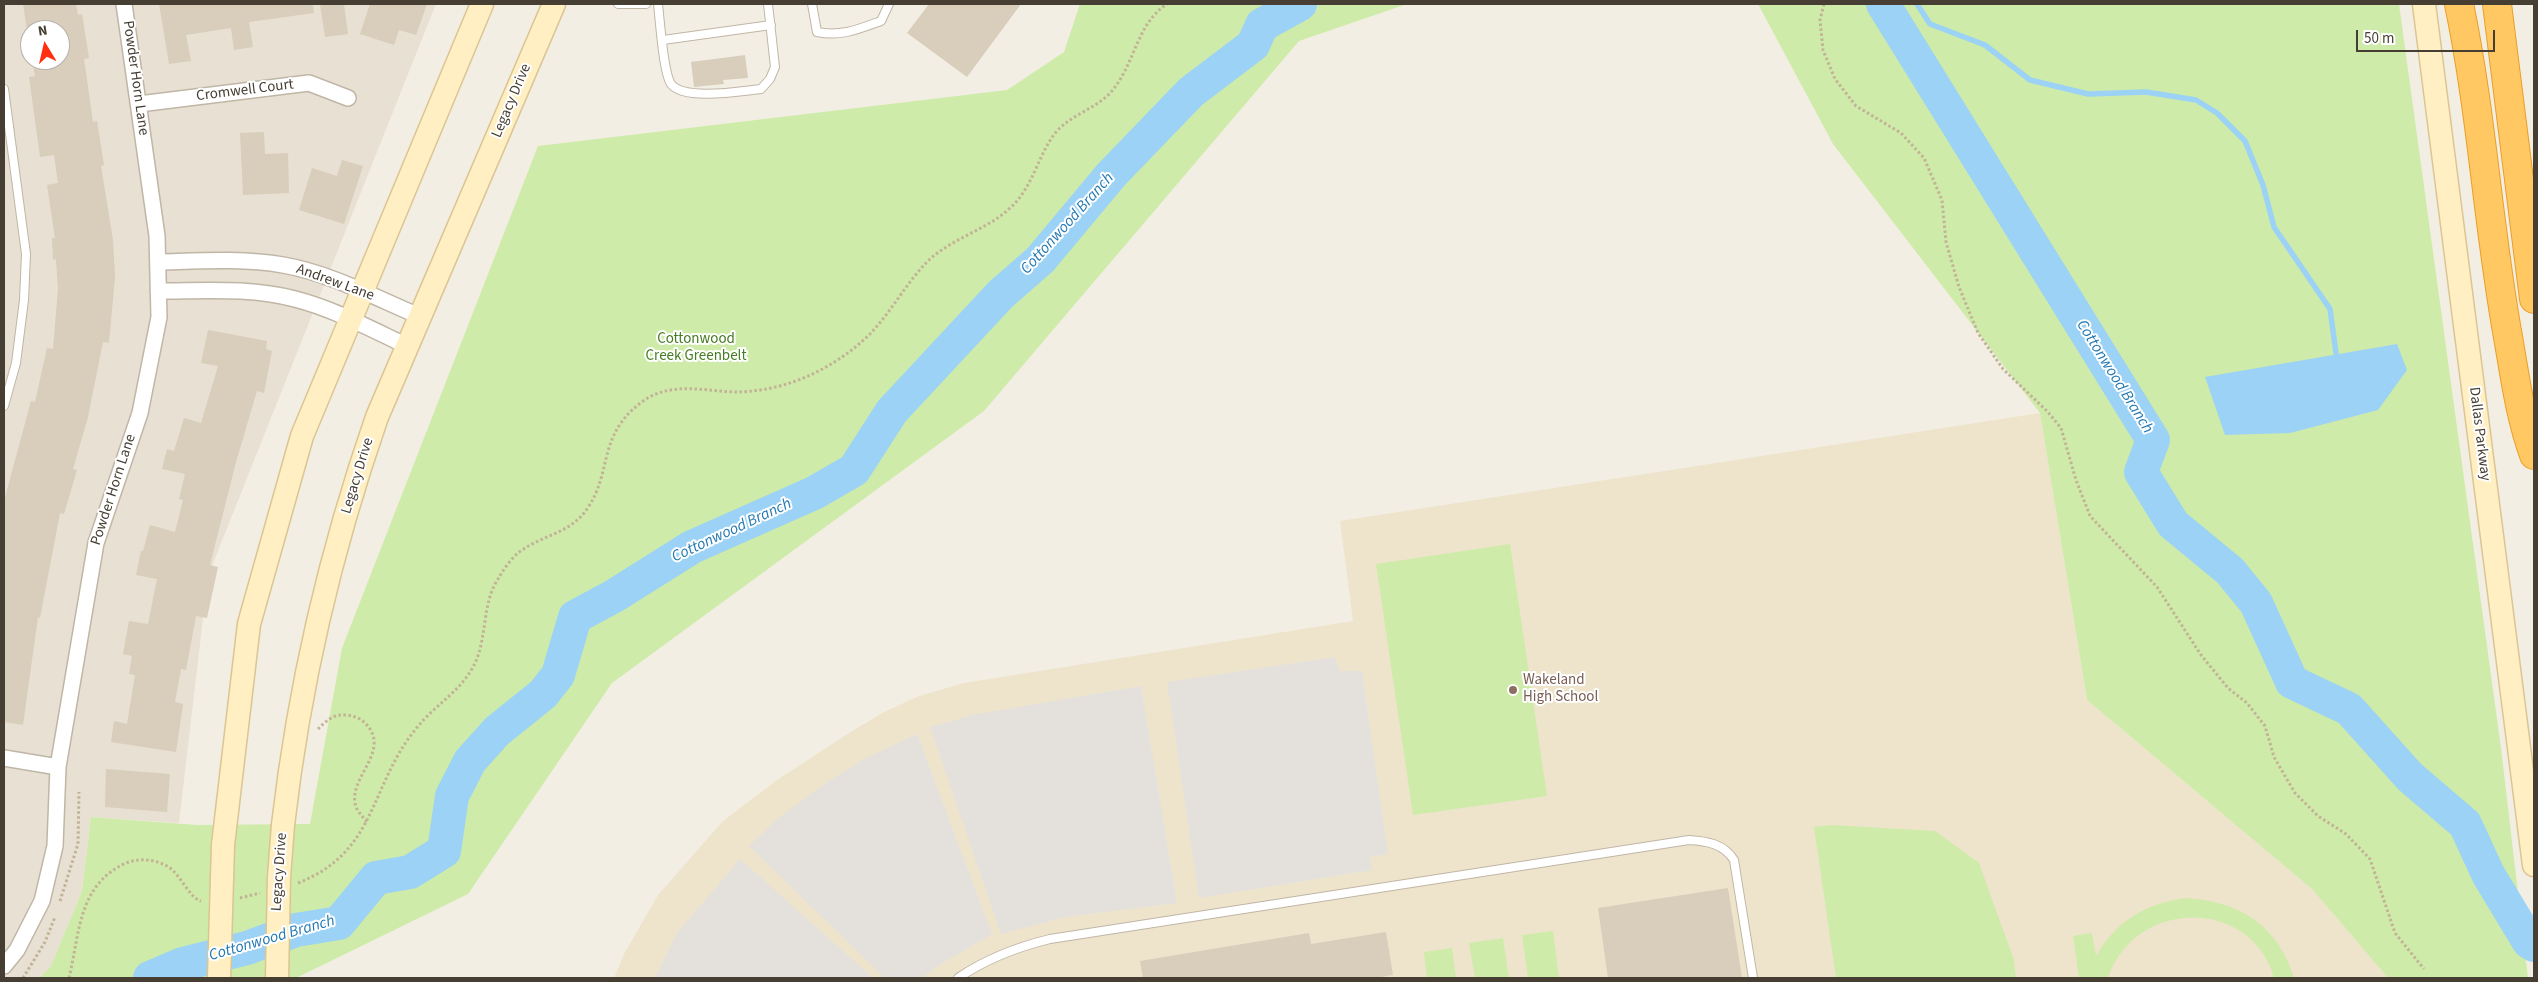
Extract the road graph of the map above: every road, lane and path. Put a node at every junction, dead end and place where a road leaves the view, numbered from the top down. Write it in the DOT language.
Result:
graph roads {
  1 [pos="124,4"];
  2 [pos="482,4"];
  3 [pos="554,4"];
  4 [pos="618,4"];
  5 [pos="646,4"];
  6 [pos="658,4"];
  7 [pos="768,4"];
  8 [pos="812,4"];
  9 [pos="889,4"];
  10 [pos="1167,4"];
  11 [pos="1824,4"];
  12 [pos="2424,4"];
  13 [pos="2459,4"];
  14 [pos="2497,4"];
  15 [pos="770,25"];
  16 [pos="663,40"];
  17 [pos="4,89"];
  18 [pos="348,98"];
  19 [pos="138,104"];
  20 [pos="158,262"];
  21 [pos="158,291"];
  22 [pos="363,293"];
  23 [pos="2534,299"];
  24 [pos="419,316"];
  25 [pos="352,320"];
  26 [pos="407,346"];
  27 [pos="4,406"];
  28 [pos="2534,455"];
  29 [pos="317,730"];
  30 [pos="4,758"];
  31 [pos="58,767"];
  32 [pos="367,823"];
  33 [pos="2534,865"];
  34 [pos="295,884"];
  35 [pos="264,892"];
  36 [pos="231,899"];
  37 [pos="207,902"];
  38 [pos="4,966"];
  39 [pos="2424,969"];
  40 [pos="69,978"];
  41 [pos="219,978"];
  42 [pos="277,978"];
  43 [pos="958,978"];
  44 [pos="1753,978"];
  1 -- 19 [label="street, Powder Horn Lane"];
  2 -- 22 [label="main road"];
  3 -- 24 [label="main road, Legacy Drive"];
  4 -- 5 [label="lane"];
  6 -- 16 [label="lane"];
  7 -- 15 [label="lane"];
  8 -- 9 [label="lane"];
  10 -- 32 [label="path"];
  11 -- 39 [label="path"];
  12 -- 33 [label="main road, Dallas Parkway"];
  13 -- 28 [label="highway"];
  14 -- 23 [label="highway"];
  15 -- 16 [label="lane"];
  15 -- 16 [label="lane"];
  17 -- 27 [label="lane"];
  18 -- 19 [label="street, Cromwell Court"];
  19 -- 20 [label="street, Powder Horn Lane"];
  20 -- 21 [label="street, Powder Horn Lane"];
  20 -- 22 [label="street, Andrew Lane"];
  21 -- 25 [label="street, Andrew Lane"];
  21 -- 31 [label="street, Powder Horn Lane"];
  22 -- 24 [label="street, Andrew Lane"];
  22 -- 25 [label="main road"];
  24 -- 26 [label="main road, Legacy Drive"];
  25 -- 26 [label="street, Andrew Lane"];
  25 -- 41 [label="main road, bridge"];
  26 -- 42 [label="main road, Legacy Drive, bridge"];
  29 -- 32 [label="path"];
  30 -- 31 [label="street"];
  31 -- 38 [label="street, Powder Horn Lane"];
  32 -- 34 [label="path"];
  35 -- 36 [label="path"];
  37 -- 40 [label="path"];
  43 -- 44 [label="lane"];
}
